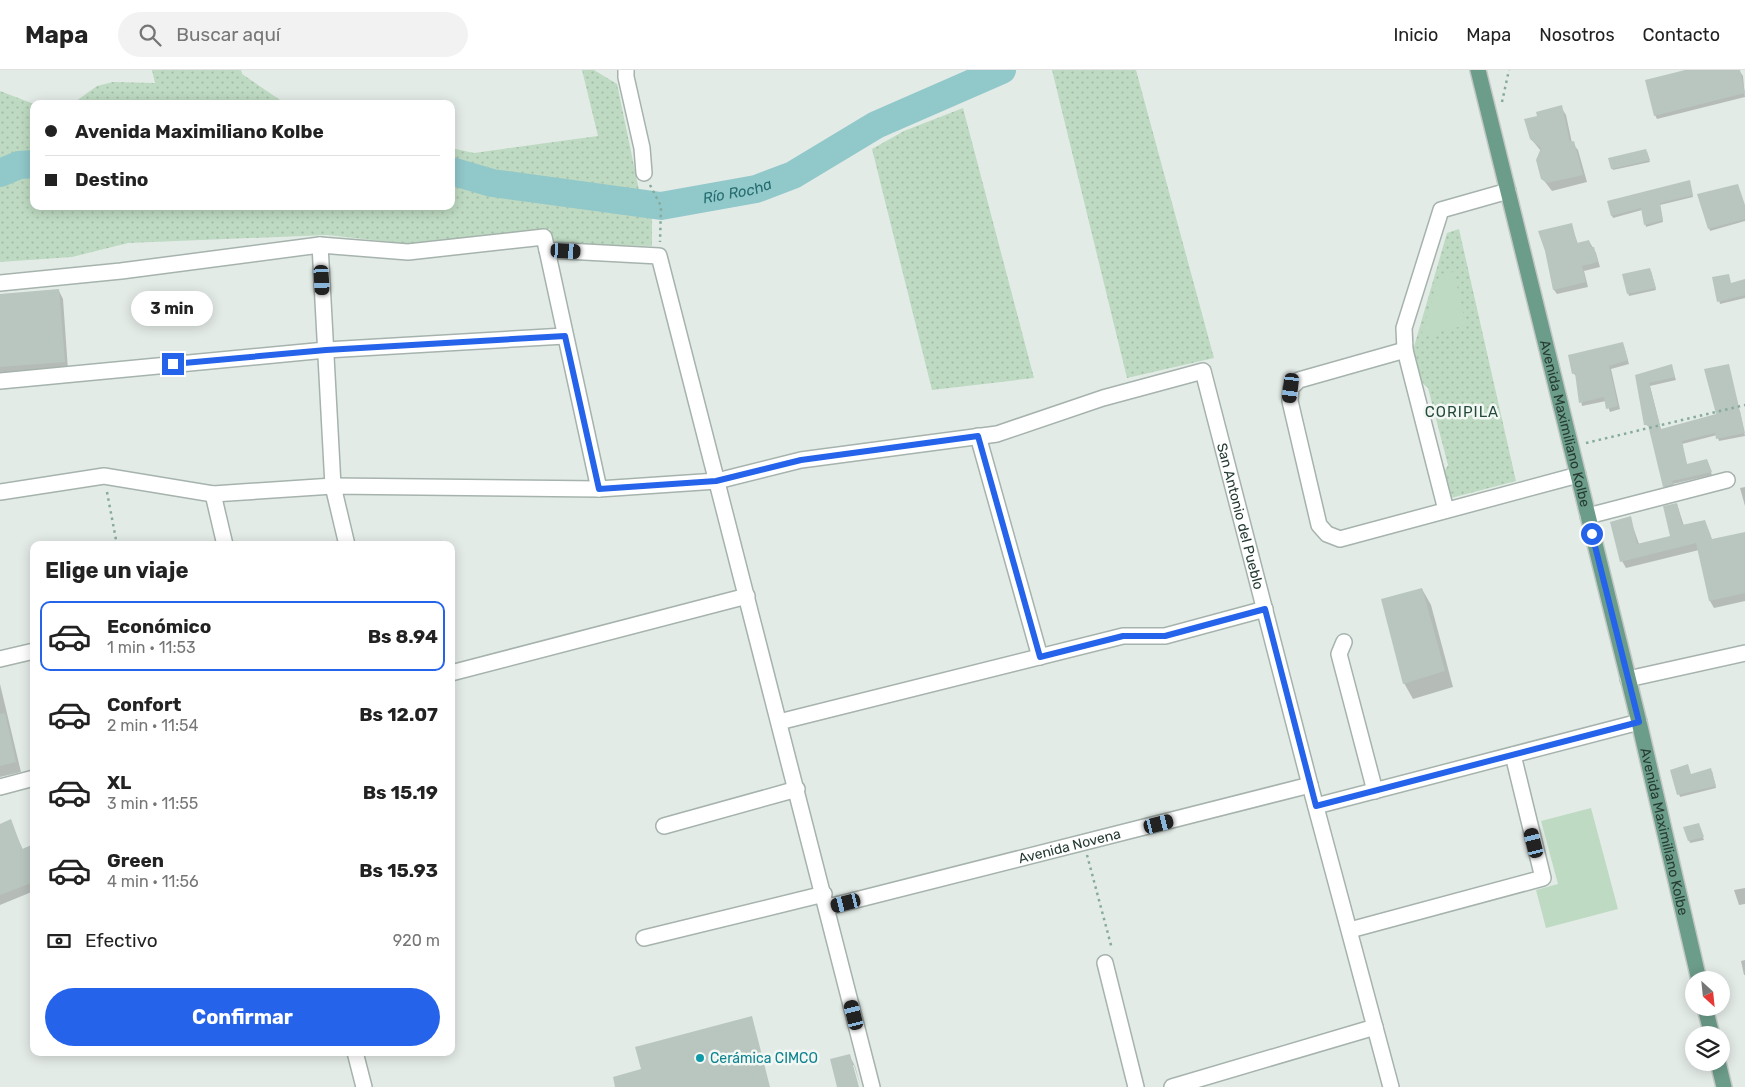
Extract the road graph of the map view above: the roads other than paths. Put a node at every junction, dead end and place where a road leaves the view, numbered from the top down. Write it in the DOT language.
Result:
graph roads {
  1 [pos="626,70"];
  2 [pos="1478,70"];
  3 [pos="644,173"];
  4 [pos="1508,191"];
  5 [pos="320,244"];
  6 [pos="547,250"];
  7 [pos="0,283"];
  8 [pos="565,336"];
  9 [pos="326,350"];
  10 [pos="1405,350"];
  11 [pos="0,381"];
  12 [pos="978,436"];
  13 [pos="1578,475"];
  14 [pos="1727,480"];
  15 [pos="716,481"];
  16 [pos="333,486"];
  17 [pos="599,489"];
  18 [pos="0,492"];
  19 [pos="213,494"];
  20 [pos="1446,510"];
  21 [pos="1588,516"];
  22 [pos="224,541"];
  23 [pos="346,541"];
  24 [pos="747,596"];
  25 [pos="1265,609"];
  26 [pos="1344,642"];
  27 [pos="30,651"];
  28 [pos="1745,653"];
  29 [pos="1040,657"];
  30 [pos="0,659"];
  31 [pos="455,672"];
  32 [pos="1628,679"];
  33 [pos="779,722"];
  34 [pos="1639,722"];
  35 [pos="1513,755"];
  36 [pos="30,779"];
  37 [pos="1310,785"];
  38 [pos="0,787"];
  39 [pos="797,790"];
  40 [pos="1375,791"];
  41 [pos="1316,806"];
  42 [pos="664,826"];
  43 [pos="826,901"];
  44 [pos="1350,930"];
  45 [pos="644,938"];
  46 [pos="1105,962"];
  47 [pos="1697,971"];
  48 [pos="1375,1027"];
  49 [pos="356,1056"];
  50 [pos="1720,1071"];
  51 [pos="364,1087"];
  52 [pos="872,1087"];
  53 [pos="1136,1087"];
  54 [pos="1172,1087"];
  55 [pos="1391,1087"];
  56 [pos="1724,1087"];
  1 -- 3 [label="street"];
  2 -- 4 [label="main road, Avenida Maximiliano Kolbe"];
  4 -- 10 [label="street"];
  4 -- 13 [label="main road, Avenida Maximiliano Kolbe"];
  5 -- 6 [label="street"];
  5 -- 7 [label="street"];
  5 -- 9 [label="street"];
  6 -- 8 [label="street"];
  6 -- 15 [label="street"];
  8 -- 9 [label="street"];
  8 -- 17 [label="street"];
  9 -- 11 [label="street"];
  9 -- 16 [label="street"];
  10 -- 20 [label="street"];
  10 -- 20 [label="street"];
  12 -- 15 [label="street"];
  12 -- 25 [label="street, San Antonio del Pueblo"];
  12 -- 29 [label="street"];
  13 -- 20 [label="street"];
  13 -- 21 [label="main road, Avenida Maximiliano Kolbe"];
  14 -- 21 [label="street"];
  15 -- 17 [label="street"];
  15 -- 24 [label="street"];
  16 -- 17 [label="street"];
  16 -- 19 [label="street"];
  16 -- 23 [label="street"];
  18 -- 19 [label="street"];
  19 -- 22 [label="street"];
  21 -- 32 [label="main road, Avenida Maximiliano Kolbe"];
  24 -- 31 [label="street"];
  24 -- 33 [label="street"];
  25 -- 29 [label="street"];
  25 -- 37 [label="street, San Antonio del Pueblo"];
  26 -- 40 [label="street"];
  27 -- 30 [label="street"];
  28 -- 32 [label="street"];
  29 -- 33 [label="street"];
  32 -- 34 [label="main road, Avenida Maximiliano Kolbe"];
  33 -- 39 [label="street"];
  34 -- 35 [label="street"];
  34 -- 47 [label="main road, Avenida Maximiliano Kolbe"];
  35 -- 40 [label="street"];
  35 -- 44 [label="street"];
  36 -- 38 [label="street"];
  37 -- 41 [label="street, San Antonio del Pueblo"];
  37 -- 43 [label="street, Avenida Novena"];
  39 -- 42 [label="street"];
  39 -- 43 [label="street"];
  40 -- 41 [label="street"];
  41 -- 44 [label="street, San Antonio del Pueblo"];
  43 -- 45 [label="street, Avenida Novena"];
  43 -- 52 [label="street"];
  44 -- 48 [label="street, San Antonio del Pueblo"];
  46 -- 53 [label="street"];
  48 -- 54 [label="street"];
  48 -- 55 [label="street, San Antonio del Pueblo"];
  49 -- 51 [label="street"];
  50 -- 56 [label="main road"];
}
